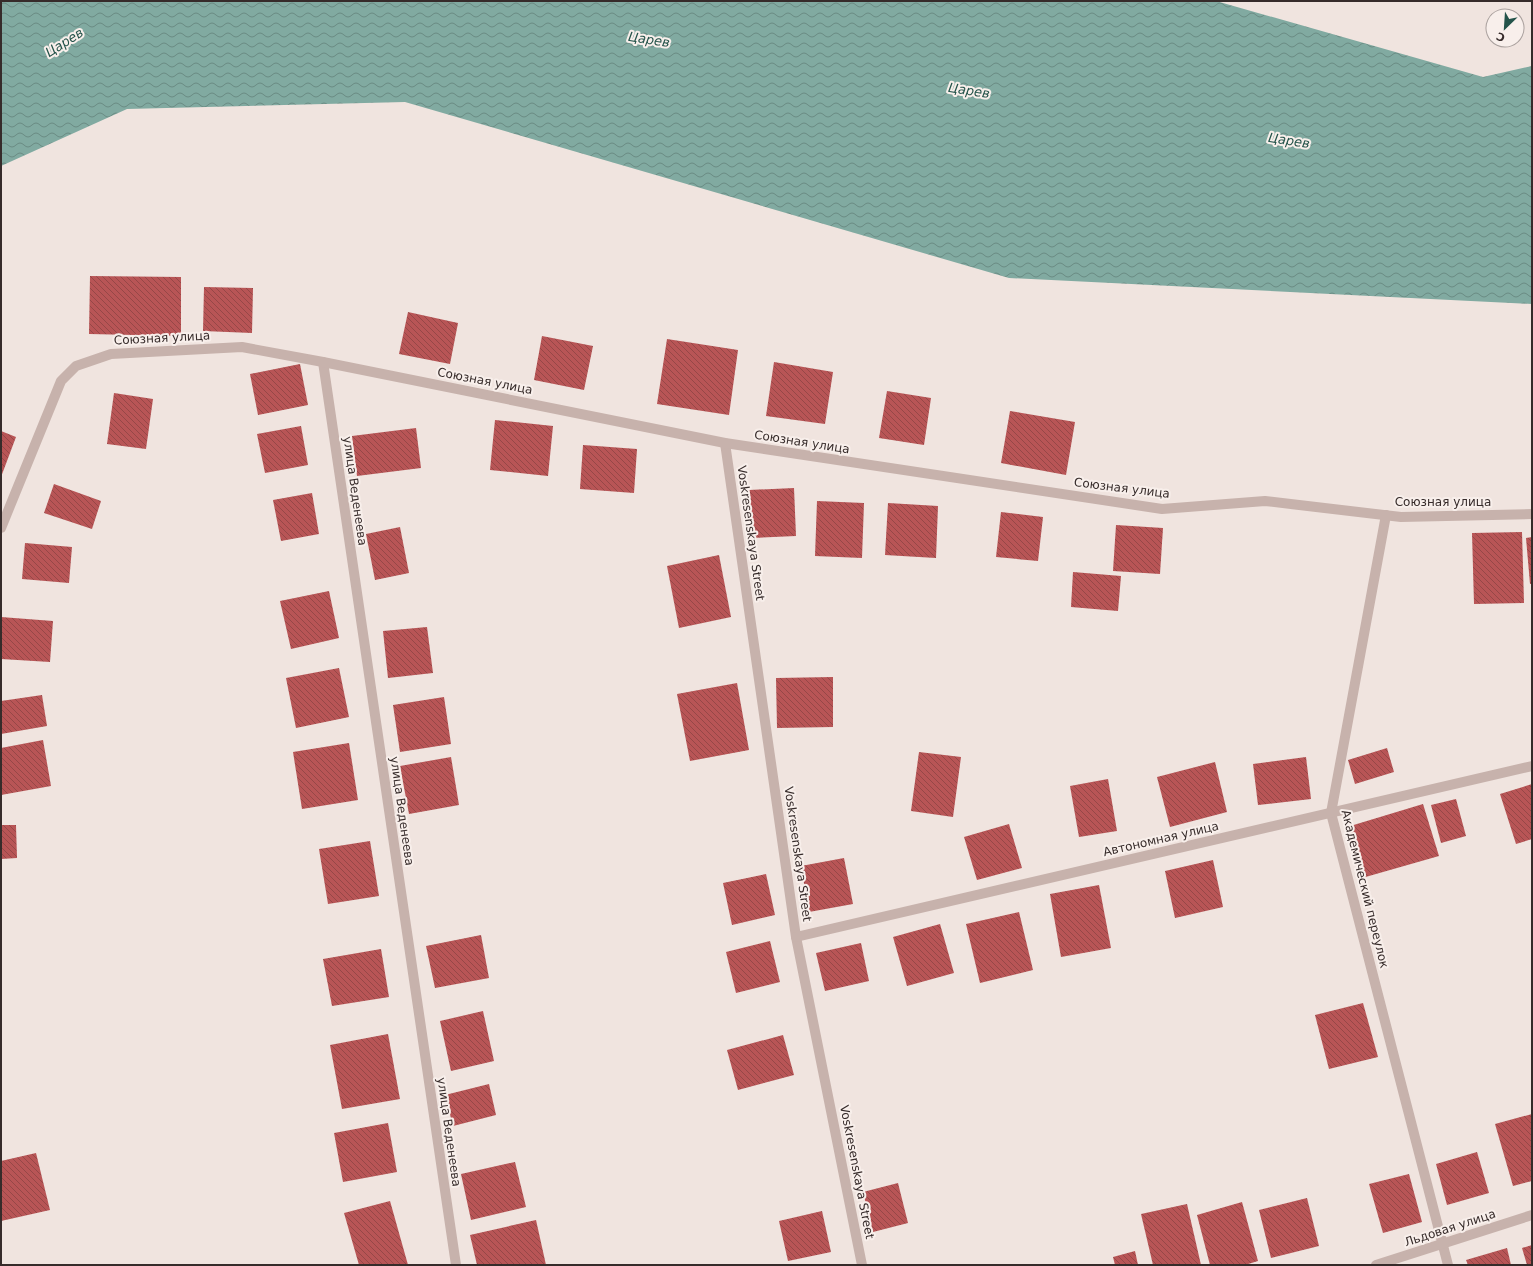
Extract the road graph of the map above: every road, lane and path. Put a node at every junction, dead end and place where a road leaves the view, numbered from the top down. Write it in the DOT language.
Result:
graph roads {
  1 [pos="323,362"];
  2 [pos="725,443"];
  3 [pos="1532,514"];
  4 [pos="1386,515"];
  5 [pos="1,528"];
  6 [pos="1532,766"];
  7 [pos="1331,813"];
  8 [pos="796,937"];
  9 [pos="1532,1215"];
  10 [pos="1442,1244"];
  11 [pos="456,1265"];
  12 [pos="862,1265"];
  13 [pos="1376,1265"];
  14 [pos="1448,1265"];
  1 -- 2 [label="street, Союзная улица"];
  1 -- 5 [label="street, Союзная улица"];
  1 -- 11 [label="street, улица Веденеева"];
  2 -- 4 [label="street, Союзная улица"];
  2 -- 8 [label="street, Voskresenskaya Street"];
  3 -- 4 [label="street, Союзная улица"];
  4 -- 7 [label="street, Академический переулок"];
  6 -- 7 [label="street, Автономная улица"];
  7 -- 8 [label="street, Автономная улица"];
  7 -- 10 [label="street, Академический переулок"];
  8 -- 12 [label="street, Voskresenskaya Street"];
  9 -- 10 [label="street, Льдовая улица"];
  10 -- 13 [label="street, Льдовая улица"];
  10 -- 14 [label="street, Академический переулок"];
}
